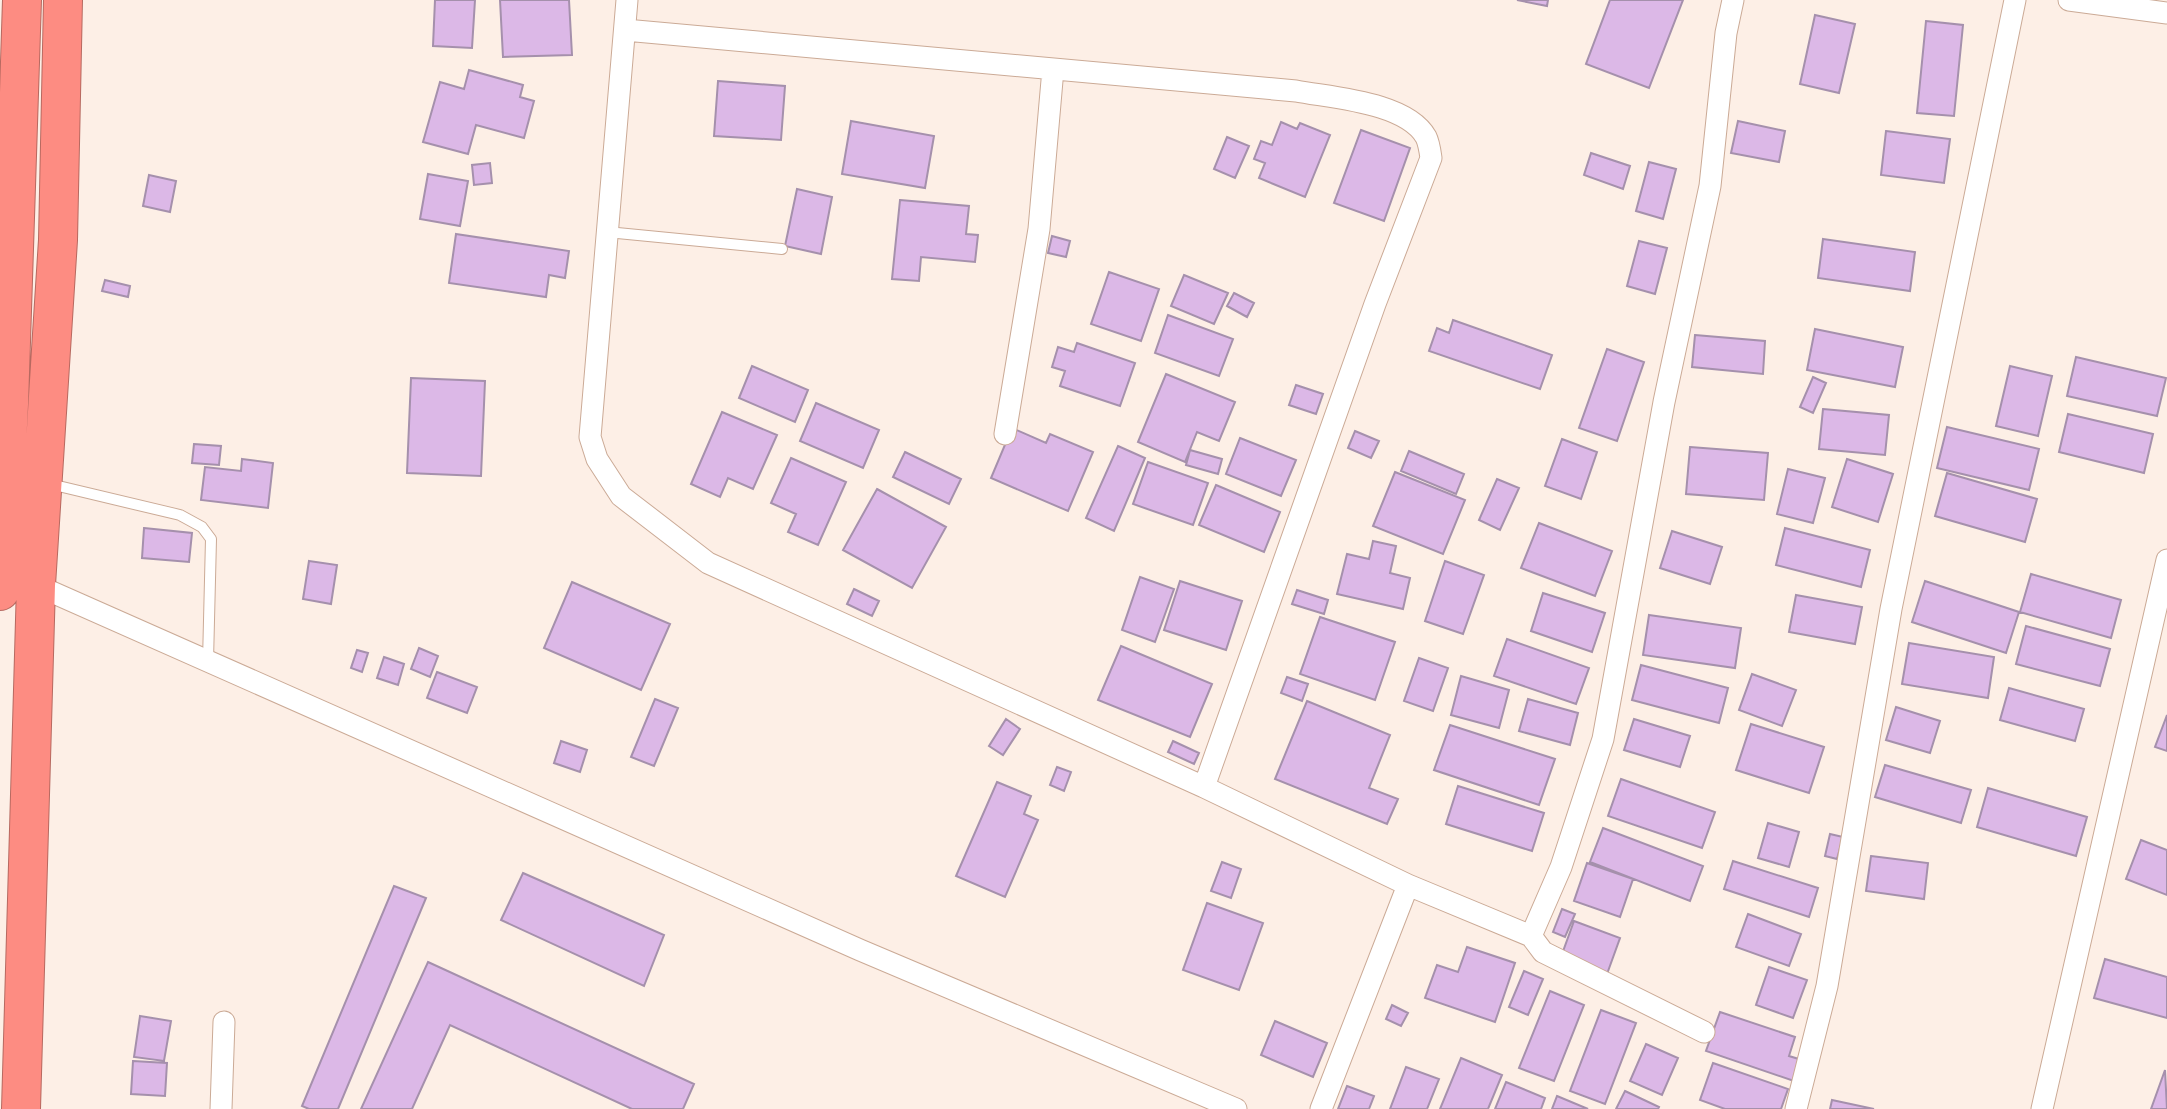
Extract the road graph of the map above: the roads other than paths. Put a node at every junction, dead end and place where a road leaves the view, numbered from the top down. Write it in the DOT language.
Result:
graph roads {
  1 [pos="22,0"];
  2 [pos="64,0"];
  3 [pos="627,0"];
  4 [pos="1733,0"];
  5 [pos="2015,0"];
  6 [pos="2069,0"];
  7 [pos="2167,13"];
  8 [pos="625,30"];
  9 [pos="1052,69"];
  10 [pos="61,88"];
  11 [pos="17,89"];
  12 [pos="607,232"];
  13 [pos="782,249"];
  14 [pos="5,405"];
  15 [pos="1005,434"];
  16 [pos="45,483"];
  17 [pos="2167,560"];
  18 [pos="18,588"];
  19 [pos="208,661"];
  20 [pos="1204,787"];
  21 [pos="1408,885"];
  22 [pos="1531,936"];
  23 [pos="224,1022"];
  24 [pos="1704,1032"];
  25 [pos="21,1109"];
  26 [pos="221,1109"];
  27 [pos="1236,1109"];
  28 [pos="1321,1109"];
  29 [pos="1796,1109"];
  30 [pos="2042,1109"];
  1 -- 11 [label="highway"];
  2 -- 10 [label="highway"];
  3 -- 8 [label="street"];
  4 -- 22 [label="street"];
  5 -- 29 [label="street"];
  6 -- 7 [label="street"];
  8 -- 9 [label="street"];
  8 -- 12 [label="street"];
  9 -- 15 [label="street"];
  9 -- 20 [label="street"];
  10 -- 11 [label="highway"];
  10 -- 16 [label="highway"];
  11 -- 14 [label="highway"];
  12 -- 13 [label="lane"];
  12 -- 20 [label="street"];
  14 -- 18 [label="highway"];
  16 -- 18 [label="highway"];
  16 -- 19 [label="lane"];
  17 -- 30 [label="street"];
  18 -- 19 [label="street"];
  18 -- 25 [label="highway"];
  19 -- 27 [label="street"];
  20 -- 21 [label="street"];
  21 -- 22 [label="street"];
  21 -- 28 [label="street"];
  22 -- 24 [label="street"];
  23 -- 26 [label="street"];
}
